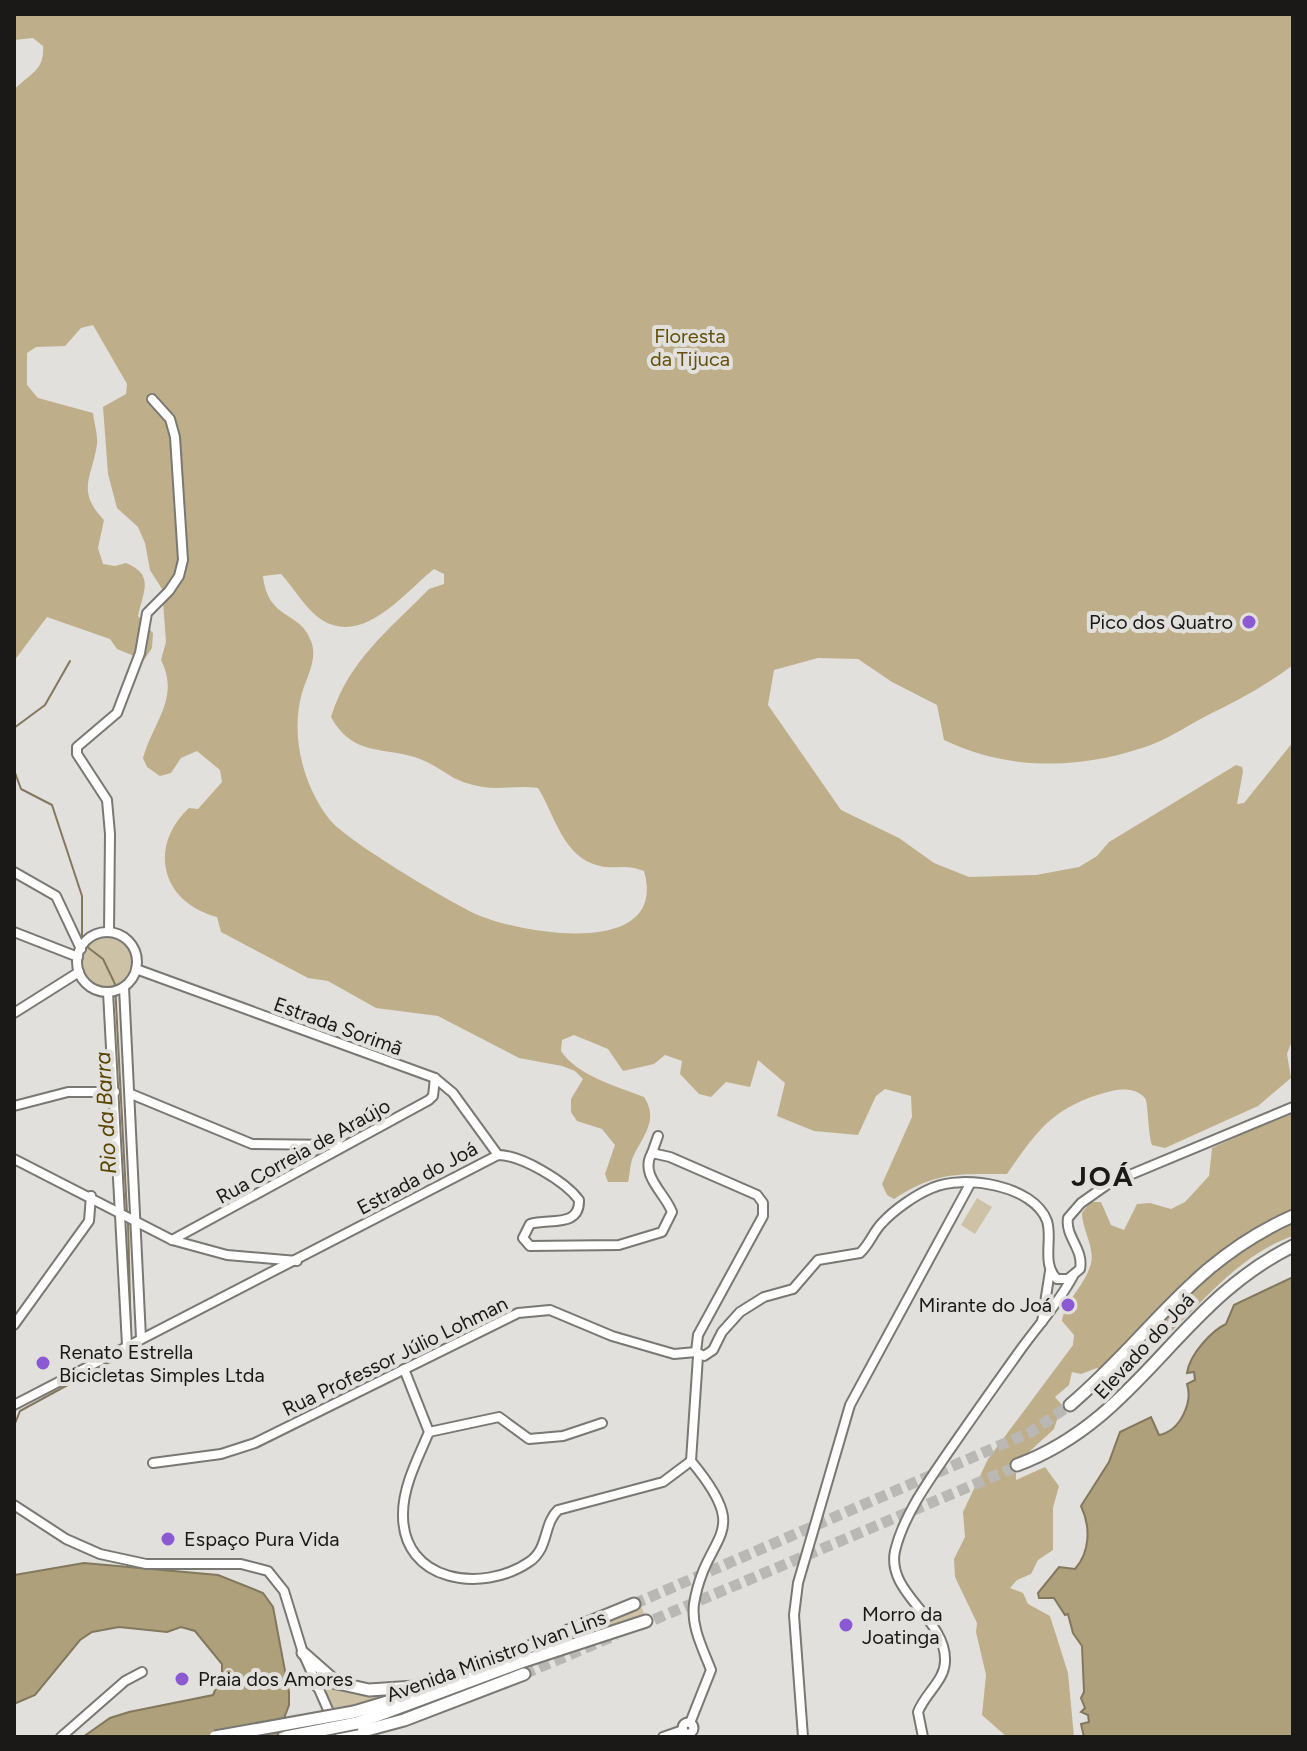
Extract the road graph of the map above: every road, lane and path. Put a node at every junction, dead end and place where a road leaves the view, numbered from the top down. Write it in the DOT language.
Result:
graph roads {
  1 [pos="152,399"];
  2 [pos="14,872"];
  3 [pos="14,932"];
  4 [pos="109,932"];
  5 [pos="81,949"];
  6 [pos="136,969"];
  7 [pos="79,972"];
  8 [pos="123,988"];
  9 [pos="109,992"];
  10 [pos="14,1013"];
  11 [pos="435,1078"];
  12 [pos="115,1092"];
  13 [pos="131,1094"];
  14 [pos="14,1106"];
  15 [pos="1293,1107"];
  16 [pos="658,1136"];
  17 [pos="343,1145"];
  18 [pos="300,1147"];
  19 [pos="652,1153"];
  20 [pos="498,1155"];
  21 [pos="14,1159"];
  22 [pos="303,1169"];
  23 [pos="970,1184"];
  24 [pos="91,1196"];
  25 [pos="1293,1216"];
  26 [pos="128,1218"];
  27 [pos="172,1240"];
  28 [pos="1293,1247"];
  29 [pos="260,1259"];
  30 [pos="297,1261"];
  31 [pos="1050,1271"];
  32 [pos="1073,1276"];
  33 [pos="263,1279"];
  34 [pos="1042,1323"];
  35 [pos="14,1325"];
  36 [pos="140,1339"];
  37 [pos="128,1344"];
  38 [pos="697,1354"];
  39 [pos="404,1369"];
  40 [pos="14,1405"];
  41 [pos="1070,1405"];
  42 [pos="602,1423"];
  43 [pos="429,1432"];
  44 [pos="691,1461"];
  45 [pos="153,1463"];
  46 [pos="1018,1465"];
  47 [pos="14,1505"];
  48 [pos="634,1604"];
  49 [pos="646,1621"];
  50 [pos="522,1651"];
  51 [pos="303,1653"];
  52 [pos="142,1672"];
  53 [pos="524,1674"];
  54 [pos="337,1683"];
  55 [pos="318,1686"];
  56 [pos="357,1723"];
  57 [pos="689,1730"];
  58 [pos="61,1737"];
  59 [pos="215,1737"];
  60 [pos="286,1737"];
  61 [pos="330,1737"];
  62 [pos="341,1737"];
  63 [pos="663,1737"];
  64 [pos="803,1737"];
  65 [pos="923,1737"];
  1 -- 4 [label="street"];
  2 -- 5 [label="street"];
  3 -- 5 [label="street"];
  4 -- 5 [label="street"];
  4 -- 6 [label="street"];
  5 -- 7 [label="street"];
  6 -- 8 [label="street"];
  6 -- 11 [label="street, Estrada Sorimã"];
  7 -- 9 [label="street"];
  7 -- 10 [label="street"];
  8 -- 9 [label="street"];
  8 -- 13 [label="street"];
  9 -- 12 [label="street"];
  11 -- 17 [label="street, Rua Correia de Araújo"];
  11 -- 20 [label="street, Estrada Sorimã"];
  12 -- 14 [label="street"];
  12 -- 26 [label="street"];
  13 -- 18 [label="street"];
  13 -- 26 [label="street"];
  15 -- 32 [label="street"];
  16 -- 19 [label="street"];
  17 -- 18 [label="street"];
  17 -- 22 [label="street, Rua Correia de Araújo"];
  18 -- 22 [label="street"];
  19 -- 20 [label="street, Estrada do Joá"];
  19 -- 38 [label="street"];
  20 -- 30 [label="street, Estrada do Joá"];
  21 -- 24 [label="street"];
  22 -- 27 [label="street, Rua Correia de Araújo"];
  23 -- 31 [label="street"];
  23 -- 38 [label="street"];
  23 -- 64 [label="street"];
  24 -- 26 [label="street"];
  24 -- 35 [label="street"];
  25 -- 41 [label="highway"];
  26 -- 27 [label="street"];
  26 -- 36 [label="street"];
  26 -- 37 [label="street"];
  27 -- 29 [label="street"];
  28 -- 46 [label="highway, Elevado do Joá"];
  29 -- 30 [label="street"];
  29 -- 33 [label="street"];
  30 -- 33 [label="street, Estrada do Joá"];
  31 -- 32 [label="street"];
  31 -- 34 [label="street"];
  32 -- 34 [label="street"];
  33 -- 36 [label="street, Estrada do Joá"];
  34 -- 65 [label="street"];
  36 -- 37 [label="street, Estrada do Joá"];
  37 -- 40 [label="street, Estrada do Joá"];
  38 -- 39 [label="street, Rua Professor Júlio Lohman"];
  38 -- 44 [label="street"];
  39 -- 43 [label="street"];
  39 -- 45 [label="street, Rua Professor Júlio Lohman"];
  42 -- 43 [label="street"];
  43 -- 44 [label="street"];
  44 -- 57 [label="street"];
  47 -- 51 [label="street"];
  48 -- 50 [label="highway"];
  49 -- 56 [label="highway, Avenida Ministro Ivan Lins"];
  50 -- 54 [label="highway"];
  50 -- 56 [label="highway"];
  51 -- 54 [label="highway"];
  51 -- 55 [label="street"];
  52 -- 58 [label="street"];
  53 -- 56 [label="highway"];
  54 -- 55 [label="highway"];
  55 -- 61 [label="street"];
  56 -- 59 [label="highway, bridge"];
  56 -- 60 [label="highway, bridge"];
  56 -- 62 [label="highway"];
  57 -- 63 [label="street"];
}
